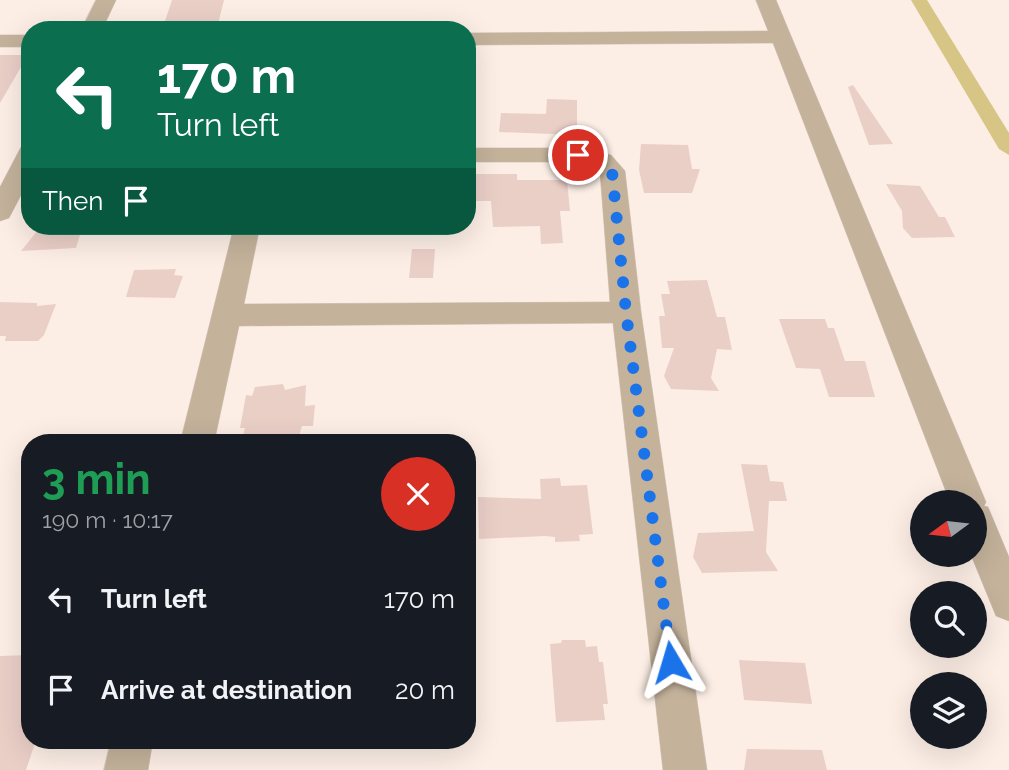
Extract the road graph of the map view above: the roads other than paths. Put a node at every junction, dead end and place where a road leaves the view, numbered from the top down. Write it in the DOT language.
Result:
graph roads {
  1 [pos="106,0"];
  2 [pos="766,0"];
  3 [pos="96,21"];
  4 [pos="780,37"];
  5 [pos="476,39"];
  6 [pos="0,41"];
  7 [pos="21,41"];
  8 [pos="476,155"];
  9 [pos="21,170"];
  10 [pos="0,212"];
  11 [pos="245,235"];
  12 [pos="626,312"];
  13 [pos="225,316"];
  14 [pos="199,434"];
  15 [pos="963,490"];
  16 [pos="987,548"];
  17 [pos="1009,603"];
  18 [pos="130,749"];
  19 [pos="126,770"];
  20 [pos="685,770"];
  1 -- 3 [label="street"];
  2 -- 4 [label="street"];
  4 -- 5 [label="street"];
  4 -- 15 [label="street"];
  6 -- 7 [label="street"];
  8 -- 12 [label="street"];
  9 -- 10 [label="street"];
  11 -- 13 [label="street"];
  12 -- 13 [label="street"];
  12 -- 20 [label="street"];
  13 -- 14 [label="street"];
  16 -- 17 [label="street"];
  18 -- 19 [label="street"];
}
